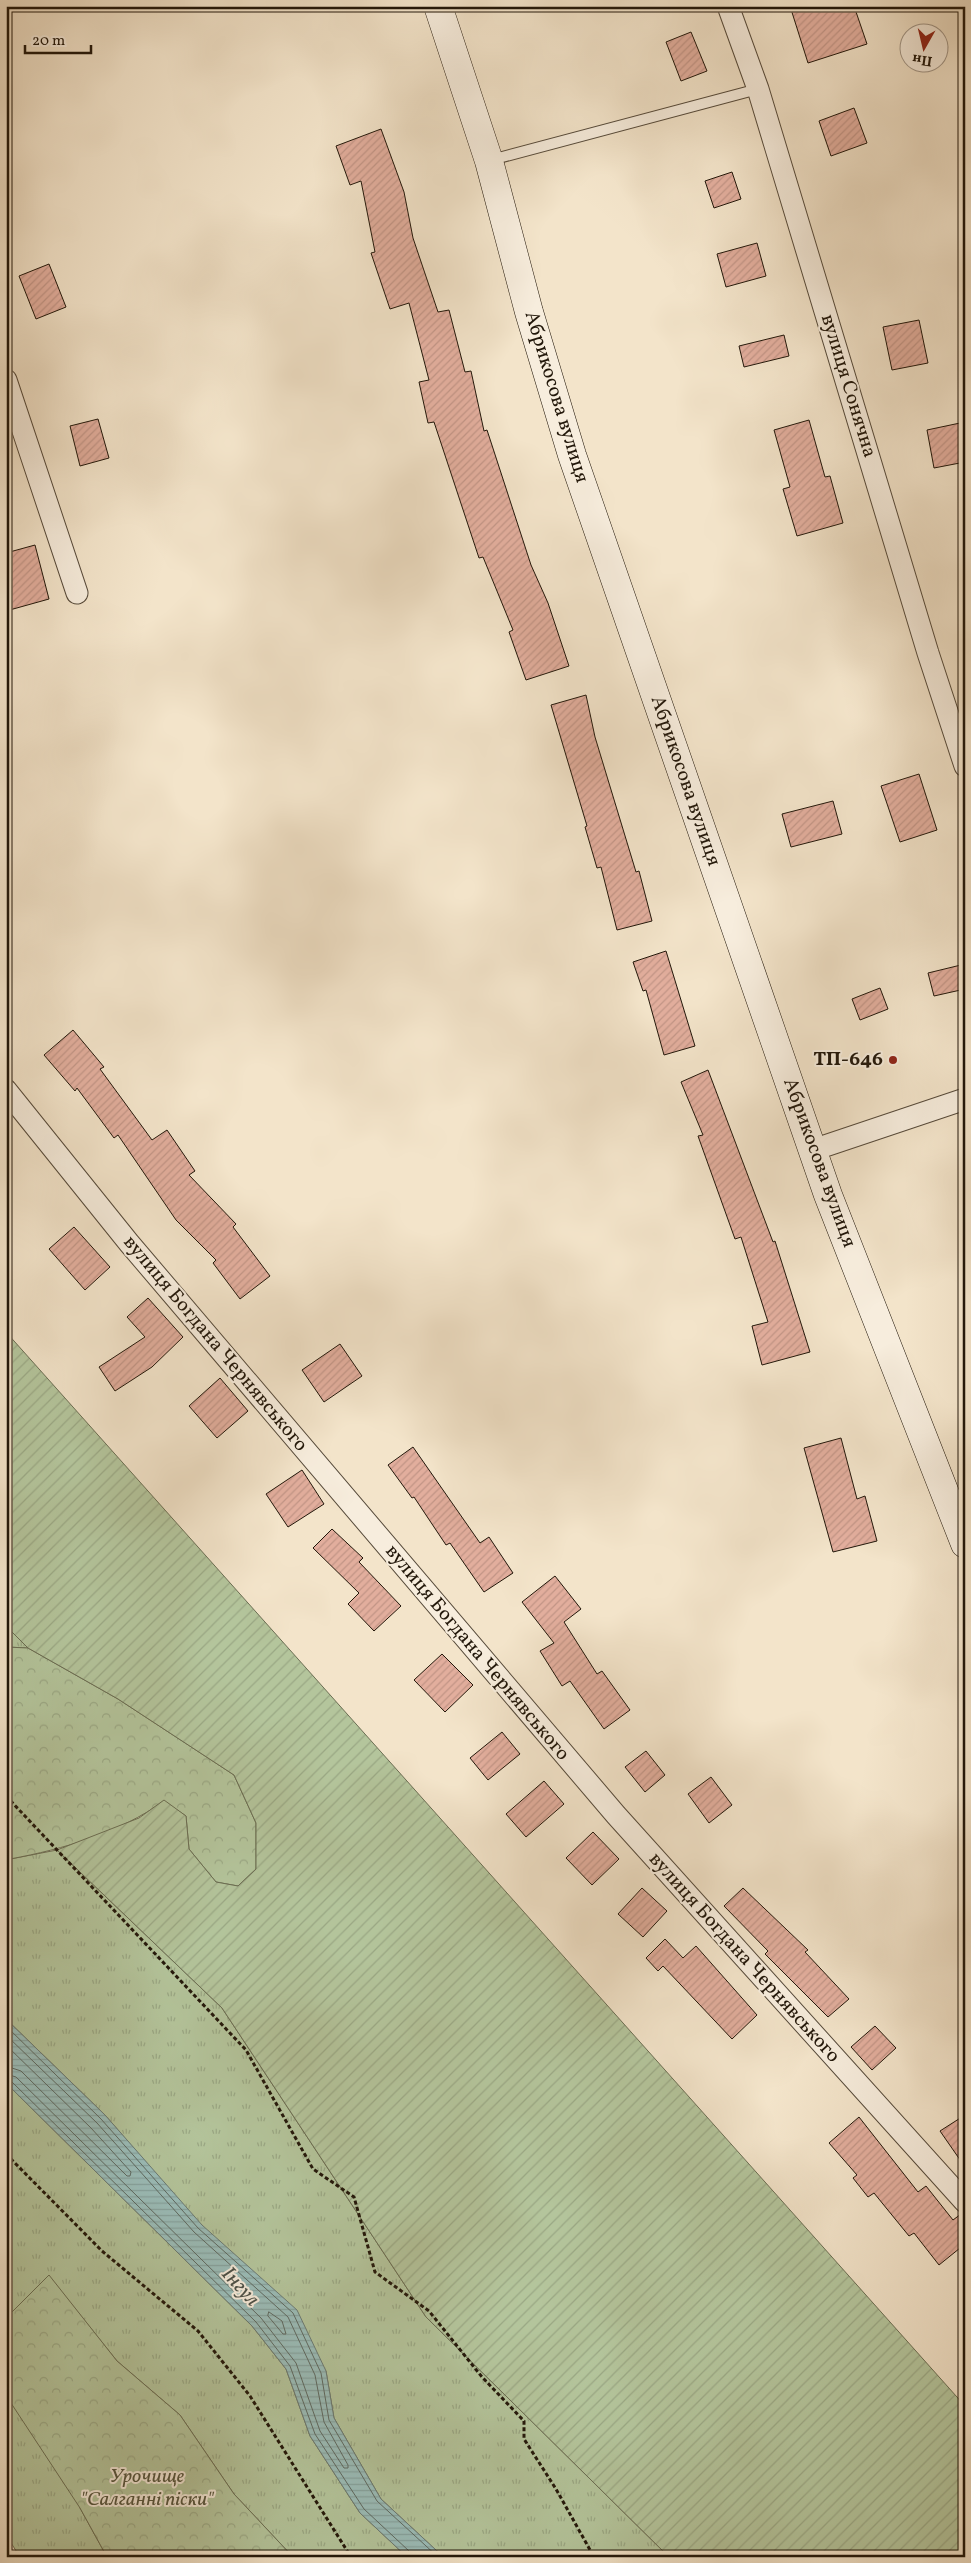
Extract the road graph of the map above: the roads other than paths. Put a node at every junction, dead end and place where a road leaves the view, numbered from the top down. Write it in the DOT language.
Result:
graph roads {
  1 [pos="438,6"];
  2 [pos="728,6"];
  3 [pos="758,88"];
  4 [pos="489,161"];
  5 [pos="6,380"];
  6 [pos="77,594"];
  7 [pos="965,766"];
  8 [pos="6,1090"];
  9 [pos="965,1099"];
  10 [pos="812,1150"];
  11 [pos="965,1544"];
  12 [pos="965,2202"];
  1 -- 4 [label="street, Абрикосова вулиця"];
  2 -- 3 [label="street, вулиця Сонячна"];
  3 -- 4 [label="lane"];
  3 -- 7 [label="street, вулиця Сонячна"];
  4 -- 10 [label="street, Абрикосова вулиця"];
  5 -- 6 [label="street"];
  8 -- 12 [label="street, вулиця Богдана Чернявського"];
  9 -- 10 [label="street"];
  10 -- 11 [label="street, Абрикосова вулиця"];
}
